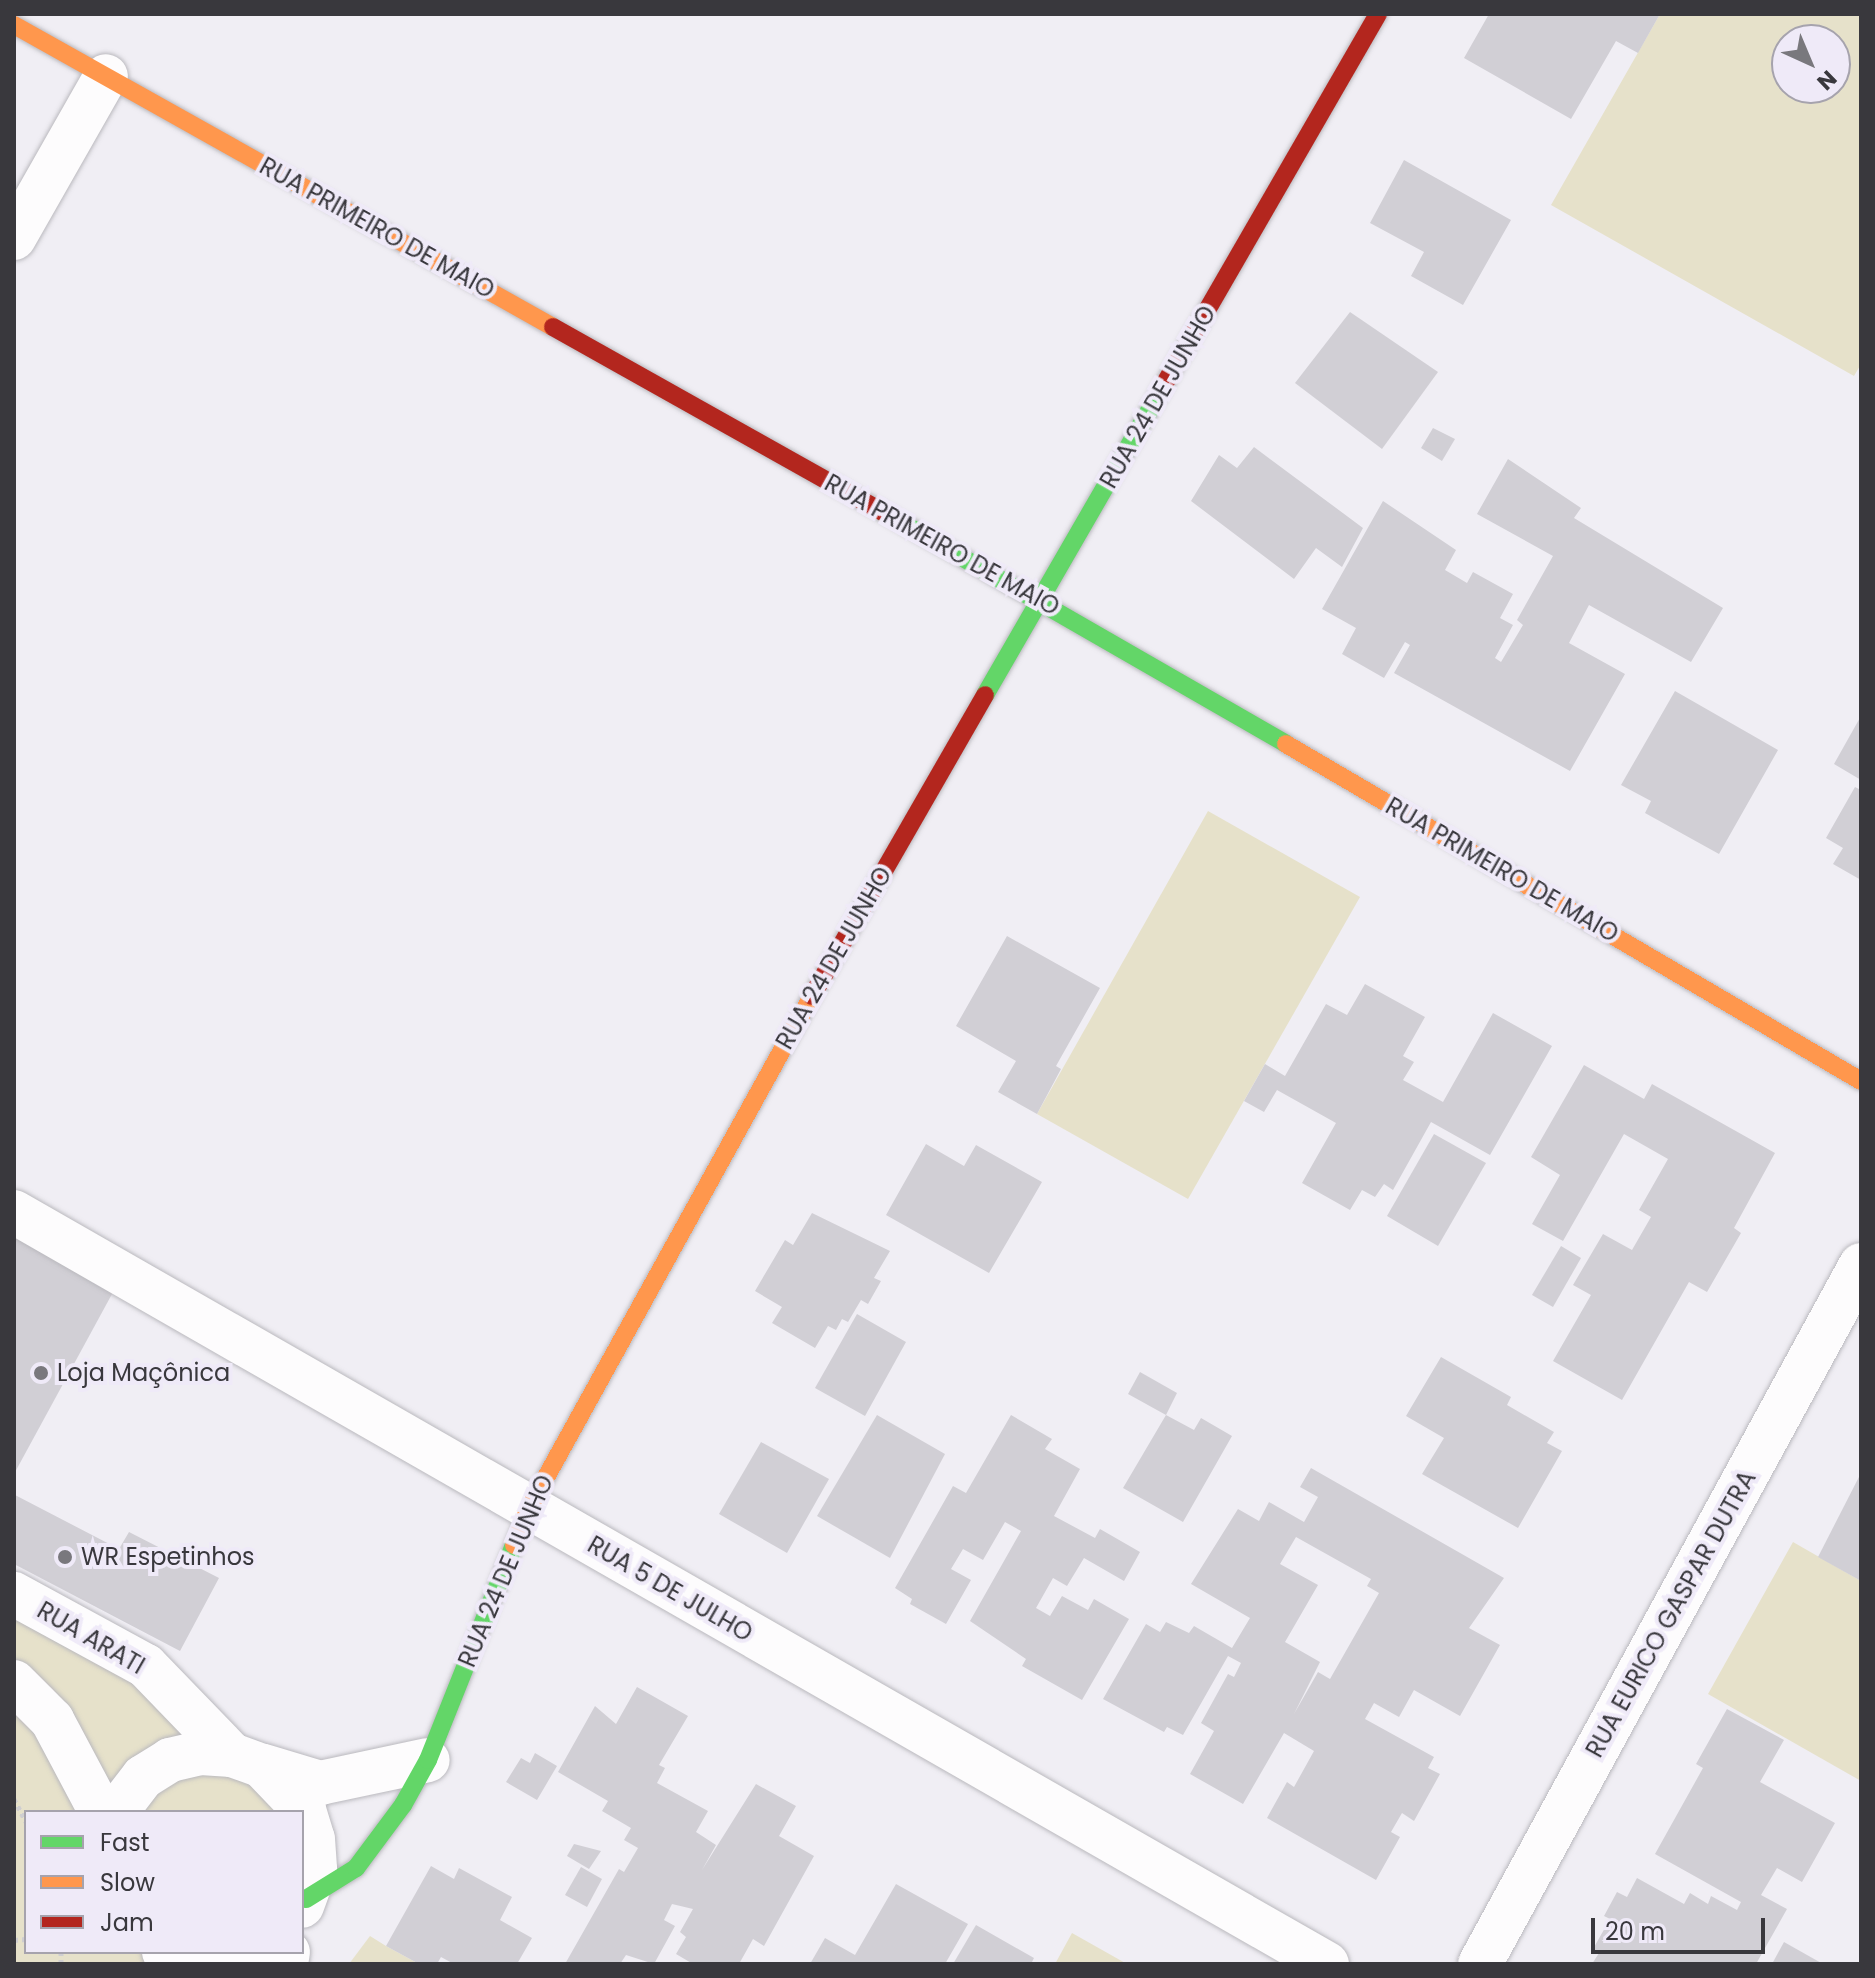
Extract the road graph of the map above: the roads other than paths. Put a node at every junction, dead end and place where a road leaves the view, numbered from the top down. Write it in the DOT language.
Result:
graph roads {
  1 [pos="1378,14"];
  2 [pos="14,25"];
  3 [pos="106,76"];
  4 [pos="14,238"];
  5 [pos="1041,600"];
  6 [pos="1861,1081"];
  7 [pos="14,1212"];
  8 [pos="1861,1265"];
  9 [pos="529,1508"];
  10 [pos="14,1594"];
  11 [pos="14,1682"];
  12 [pos="247,1760"];
  13 [pos="428,1760"];
  14 [pos="100,1810"];
  15 [pos="118,1810"];
  16 [pos="304,1902"];
  17 [pos="170,1954"];
  18 [pos="247,1954"];
  19 [pos="1327,1964"];
  20 [pos="1480,1964"];
  1 -- 5 [label="street, RUA 24 DE JUNHO"];
  2 -- 3 [label="street, RUA PRIMEIRO DE MAIO"];
  3 -- 4 [label="street"];
  3 -- 5 [label="street, RUA PRIMEIRO DE MAIO"];
  5 -- 6 [label="street, RUA PRIMEIRO DE MAIO"];
  5 -- 9 [label="street, RUA 24 DE JUNHO"];
  7 -- 9 [label="street, RUA 5 DE JULHO"];
  8 -- 20 [label="street, RUA EURICO GASPAR DUTRA"];
  9 -- 13 [label="street, RUA 24 DE JUNHO"];
  9 -- 19 [label="street, RUA 5 DE JULHO"];
  10 -- 12 [label="street, RUA ARATI"];
  11 -- 14 [label="street"];
  12 -- 13 [label="street"];
  12 -- 15 [label="street"];
  12 -- 16 [label="street, RUA ARATI"];
  13 -- 16 [label="street, RUA 24 DE JUNHO"];
  17 -- 18 [label="street"];
}
